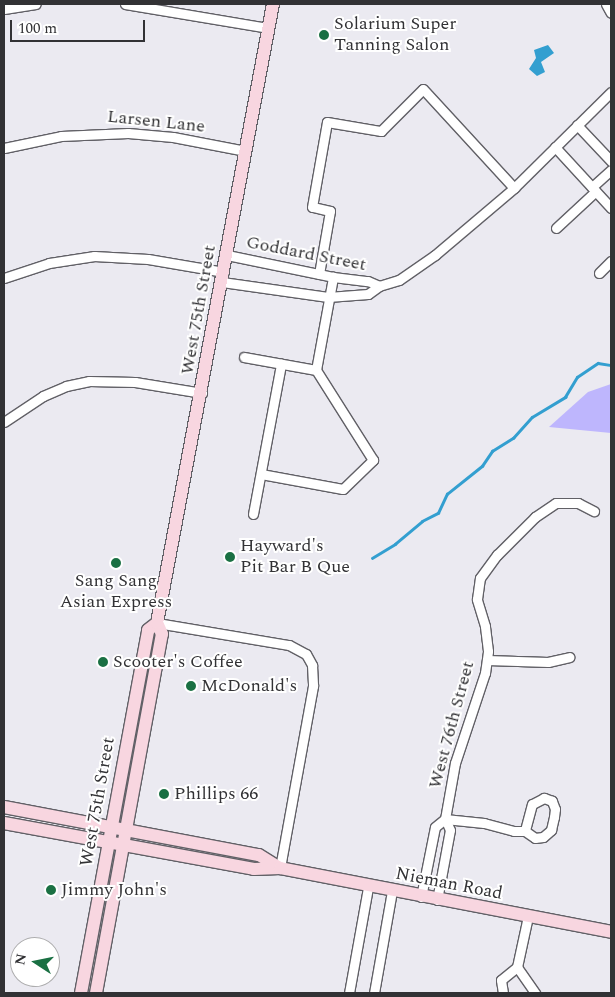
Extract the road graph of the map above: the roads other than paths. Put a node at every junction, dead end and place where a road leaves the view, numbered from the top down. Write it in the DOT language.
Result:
graph roads {
  1 [pos="36,4"];
  2 [pos="125,4"];
  3 [pos="273,4"];
  4 [pos="606,4"];
  5 [pos="4,9"];
  6 [pos="611,13"];
  7 [pos="269,28"];
  8 [pos="611,92"];
  9 [pos="578,125"];
  10 [pos="555,147"];
  11 [pos="4,148"];
  12 [pos="246,151"];
  13 [pos="611,161"];
  14 [pos="611,170"];
  15 [pos="514,188"];
  16 [pos="594,189"];
  17 [pos="611,206"];
  18 [pos="556,228"];
  19 [pos="227,255"];
  20 [pos="611,262"];
  21 [pos="599,273"];
  22 [pos="319,274"];
  23 [pos="223,277"];
  24 [pos="333,277"];
  25 [pos="4,278"];
  26 [pos="379,286"];
  27 [pos="328,297"];
  28 [pos="244,357"];
  29 [pos="281,364"];
  30 [pos="316,370"];
  31 [pos="202,393"];
  32 [pos="4,422"];
  33 [pos="261,474"];
  34 [pos="594,511"];
  35 [pos="254,514"];
  36 [pos="158,622"];
  37 [pos="569,657"];
  38 [pos="487,660"];
  39 [pos="4,807"];
  40 [pos="445,819"];
  41 [pos="4,823"];
  42 [pos="111,826"];
  43 [pos="127,829"];
  44 [pos="525,831"];
  45 [pos="108,842"];
  46 [pos="124,845"];
  47 [pos="280,868"];
  48 [pos="368,886"];
  49 [pos="392,891"];
  50 [pos="422,897"];
  51 [pos="437,900"];
  52 [pos="528,916"];
  53 [pos="611,932"];
  54 [pos="518,967"];
  55 [pos="81,993"];
  56 [pos="96,993"];
  57 [pos="349,993"];
  58 [pos="374,993"];
  59 [pos="503,993"];
  60 [pos="535,993"];
  1 -- 5 [label="street"];
  2 -- 7 [label="street"];
  3 -- 7 [label="main road, West 75th Street"];
  4 -- 6 [label="street"];
  7 -- 12 [label="main road, West 75th Street"];
  8 -- 9 [label="street, Goddard Street"];
  9 -- 10 [label="street, Goddard Street"];
  9 -- 13 [label="street"];
  10 -- 15 [label="street, Goddard Street"];
  10 -- 16 [label="street"];
  11 -- 12 [label="street, Larsen Lane"];
  12 -- 19 [label="main road, West 75th Street"];
  14 -- 16 [label="street"];
  15 -- 22 [label="street"];
  15 -- 26 [label="street, Goddard Street"];
  16 -- 17 [label="street"];
  16 -- 18 [label="street"];
  19 -- 22 [label="street, Goddard Street"];
  19 -- 23 [label="main road, West 75th Street"];
  20 -- 21 [label="street"];
  22 -- 24 [label="street, Goddard Street"];
  23 -- 25 [label="street, Goddard Street"];
  23 -- 27 [label="street, Goddard Street"];
  23 -- 31 [label="main road, West 75th Street"];
  24 -- 26 [label="street, Goddard Street"];
  24 -- 27 [label="street"];
  26 -- 27 [label="street, Goddard Street"];
  27 -- 30 [label="street"];
  28 -- 29 [label="street"];
  29 -- 30 [label="street"];
  29 -- 33 [label="street"];
  30 -- 33 [label="street"];
  31 -- 32 [label="street"];
  31 -- 36 [label="main road, West 75th Street"];
  33 -- 35 [label="street"];
  34 -- 38 [label="street, West 76th Street"];
  36 -- 42 [label="main road, West 75th Street"];
  36 -- 43 [label="main road, West 75th Street"];
  36 -- 47 [label="street"];
  37 -- 38 [label="street"];
  38 -- 40 [label="street, West 76th Street"];
  39 -- 42 [label="main road, Nieman Road"];
  40 -- 44 [label="street"];
  40 -- 50 [label="street, West 76th Street"];
  40 -- 51 [label="street, West 76th Street"];
  41 -- 45 [label="main road, Nieman Road"];
  42 -- 43 [label="main road, Nieman Road"];
  42 -- 45 [label="main road, West 75th Street"];
  43 -- 46 [label="main road, West 75th Street"];
  43 -- 47 [label="main road, Nieman Road"];
  45 -- 46 [label="main road, Nieman Road"];
  45 -- 55 [label="main road, West 75th Street"];
  46 -- 47 [label="main road, Nieman Road"];
  46 -- 56 [label="main road, West 75th Street"];
  47 -- 48 [label="main road, Nieman Road"];
  48 -- 49 [label="main road, Nieman Road"];
  48 -- 57 [label="street"];
  49 -- 50 [label="main road, Nieman Road"];
  49 -- 58 [label="street"];
  50 -- 51 [label="main road, Nieman Road"];
  51 -- 52 [label="main road, Nieman Road"];
  52 -- 53 [label="main road, Nieman Road"];
  52 -- 54 [label="street"];
  54 -- 59 [label="street"];
  54 -- 60 [label="street"];
}
